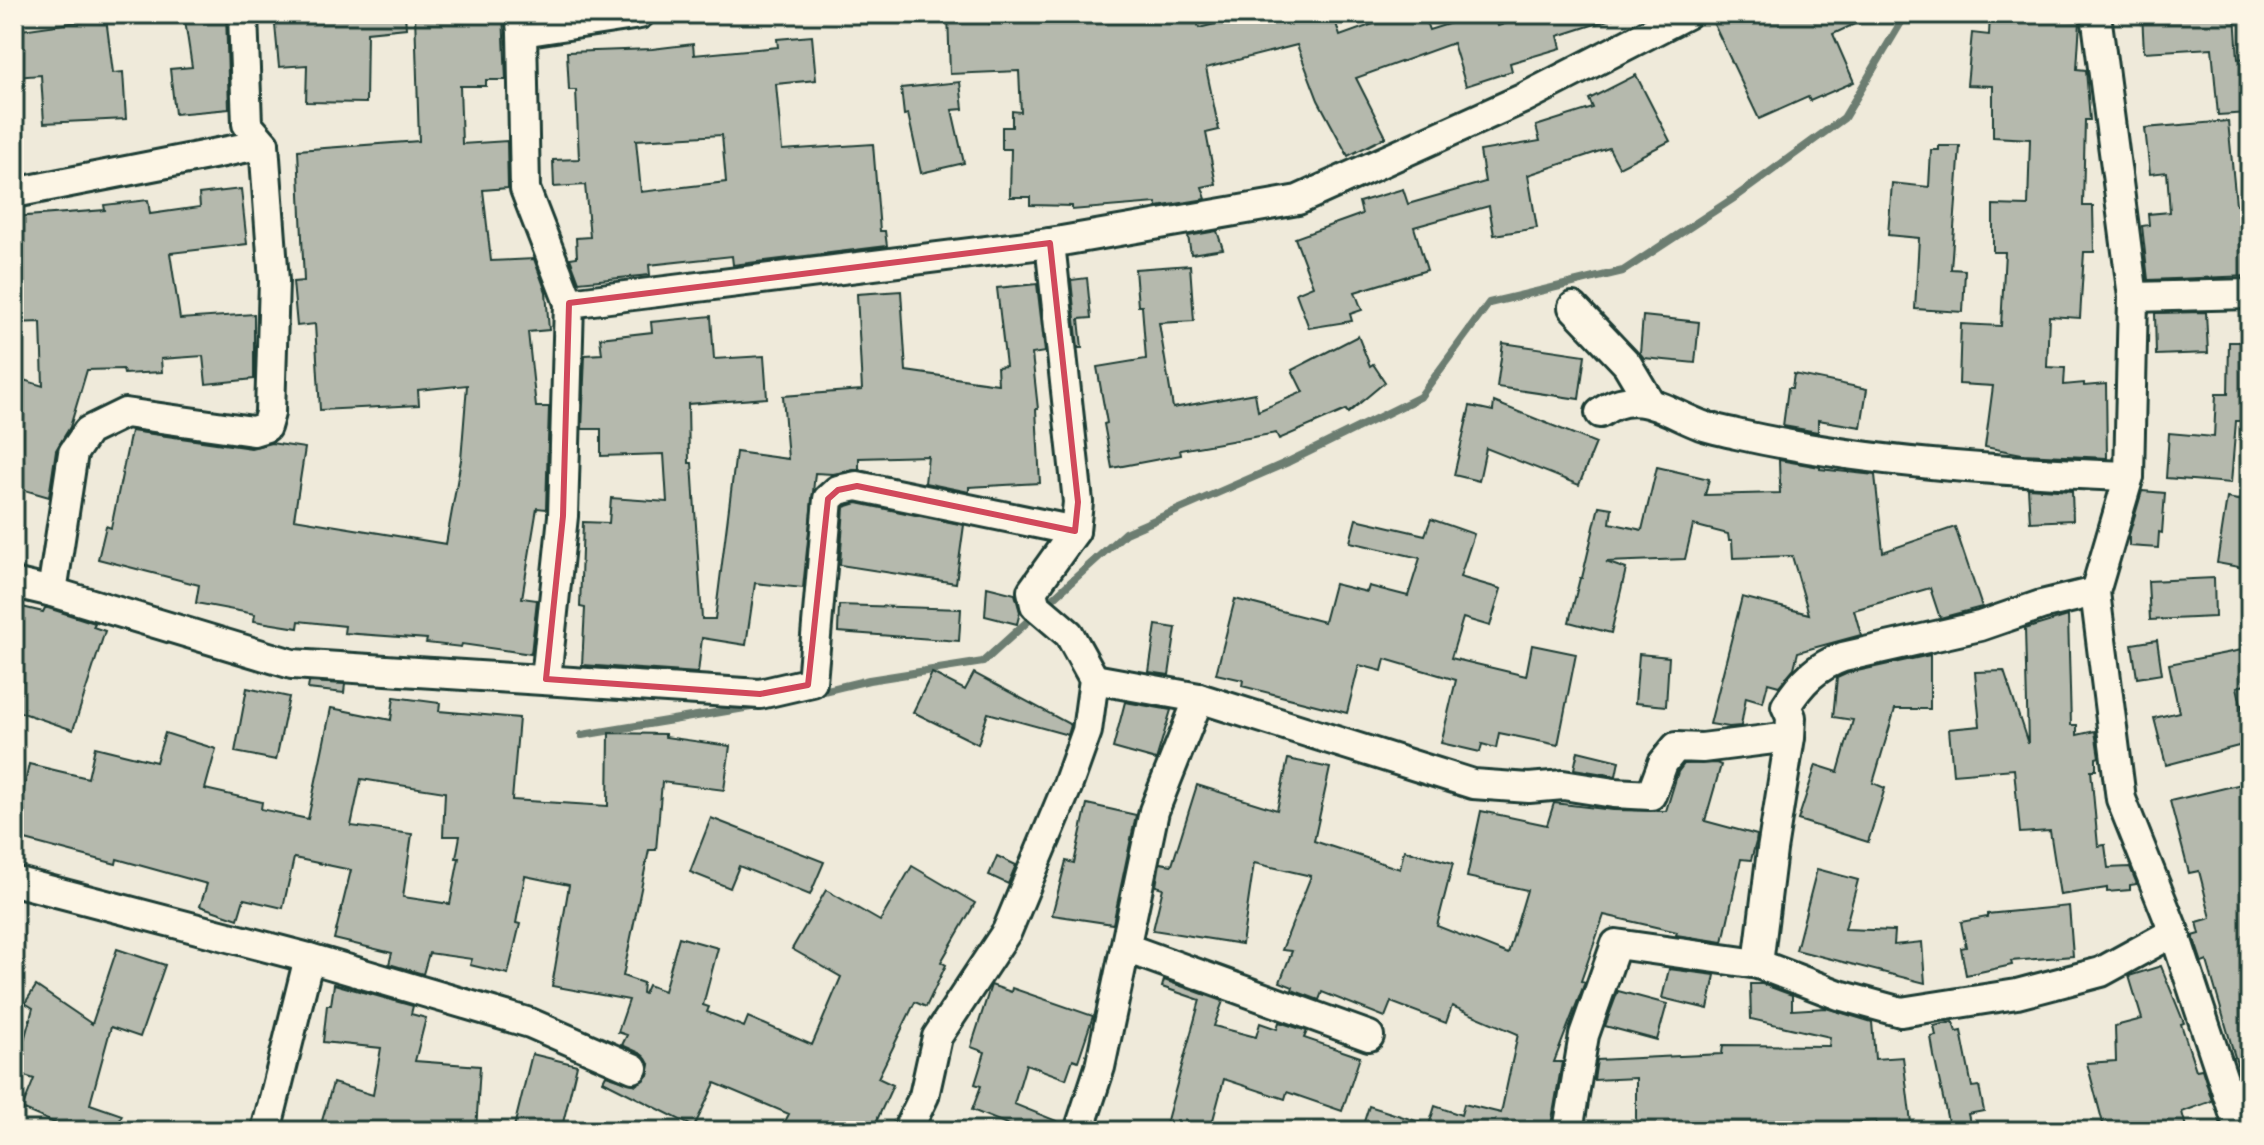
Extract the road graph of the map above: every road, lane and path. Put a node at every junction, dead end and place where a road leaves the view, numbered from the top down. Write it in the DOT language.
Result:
graph roads {
  1 [pos="243,14"];
  2 [pos="640,14"];
  3 [pos="1687,14"];
  4 [pos="2096,14"];
  5 [pos="521,23"];
  6 [pos="264,144"];
  7 [pos="14,193"];
  8 [pos="1050,243"];
  9 [pos="2250,294"];
  10 [pos="2133,297"];
  11 [pos="569,303"];
  12 [pos="1573,307"];
  13 [pos="1649,401"];
  14 [pos="1600,413"];
  15 [pos="2129,476"];
  16 [pos="1075,531"];
  17 [pos="14,583"];
  18 [pos="52,592"];
  19 [pos="2095,592"];
  20 [pos="546,679"];
  21 [pos="1094,679"];
  22 [pos="1199,698"];
  23 [pos="1790,737"];
  24 [pos="14,881"];
  25 [pos="2174,932"];
  26 [pos="1126,948"];
  27 [pos="309,958"];
  28 [pos="1758,964"];
  29 [pos="1369,1036"];
  30 [pos="633,1068"];
  31 [pos="266,1131"];
  32 [pos="907,1131"];
  33 [pos="1079,1131"];
  34 [pos="1568,1131"];
  35 [pos="2240,1131"];
  1 -- 6 [label="street"];
  2 -- 5 [label="street"];
  3 -- 8 [label="street"];
  4 -- 10 [label="street"];
  5 -- 11 [label="street"];
  6 -- 7 [label="street"];
  6 -- 18 [label="street"];
  8 -- 11 [label="street"];
  8 -- 16 [label="street"];
  9 -- 10 [label="street"];
  10 -- 15 [label="street"];
  11 -- 20 [label="street"];
  12 -- 13 [label="street"];
  13 -- 14 [label="street"];
  13 -- 15 [label="street"];
  15 -- 19 [label="street"];
  16 -- 20 [label="street"];
  16 -- 21 [label="street"];
  17 -- 18 [label="street"];
  18 -- 20 [label="street"];
  19 -- 23 [label="street"];
  19 -- 25 [label="street"];
  21 -- 22 [label="street"];
  21 -- 32 [label="street"];
  22 -- 23 [label="street"];
  22 -- 26 [label="street"];
  23 -- 28 [label="street"];
  24 -- 27 [label="street"];
  25 -- 28 [label="street"];
  25 -- 35 [label="street"];
  26 -- 29 [label="street"];
  26 -- 33 [label="street"];
  27 -- 30 [label="street"];
  27 -- 31 [label="street"];
  28 -- 34 [label="street"];
}
